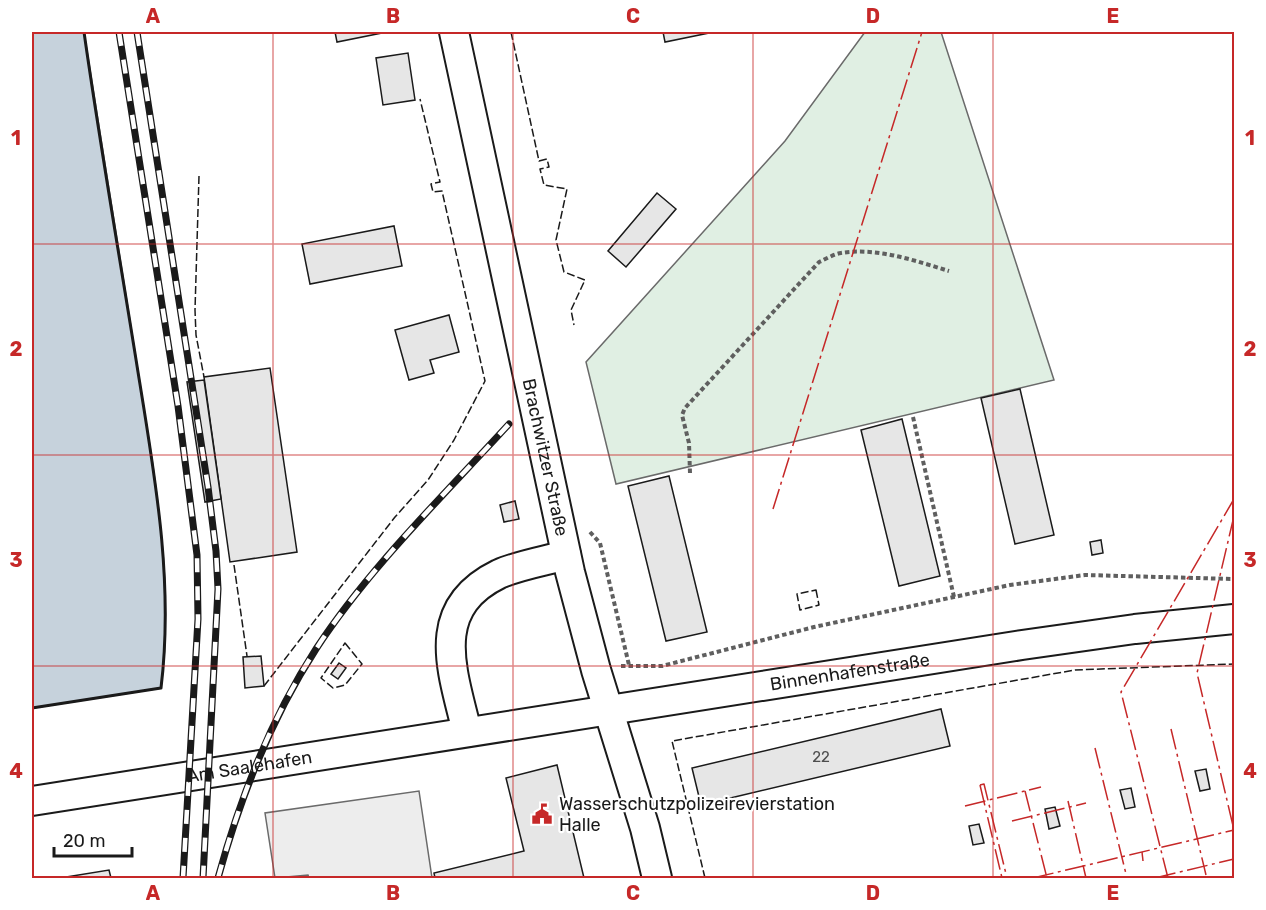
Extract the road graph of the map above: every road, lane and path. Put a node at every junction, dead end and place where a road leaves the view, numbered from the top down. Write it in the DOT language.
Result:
graph roads {
  1 [pos="454,32"];
  2 [pos="949,271"];
  3 [pos="913,417"];
  4 [pos="690,473"];
  5 [pos="566,555"];
  6 [pos="1234,562"];
  7 [pos="1234,579"];
  8 [pos="954,597"];
  9 [pos="1234,619"];
  10 [pos="596,670"];
  11 [pos="609,710"];
  12 [pos="467,732"];
  13 [pos="32,801"];
  14 [pos="657,879"];
  1 -- 5 [label="street, Brachwitzer Straße"];
  2 -- 4 [label="path"];
  3 -- 8 [label="path"];
  5 -- 10 [label="street, Brachwitzer Straße"];
  5 -- 12 [label="street"];
  6 -- 7 [label="path"];
  7 -- 8 [label="path"];
  8 -- 10 [label="path"];
  9 -- 11 [label="street, Binnenhafenstraße"];
  10 -- 11 [label="street, Brachwitzer Straße"];
  11 -- 12 [label="street, Binnenhafenstraße"];
  11 -- 14 [label="street, Brachwitzer Straße"];
  12 -- 13 [label="street, Am Saalehafen"];
}
